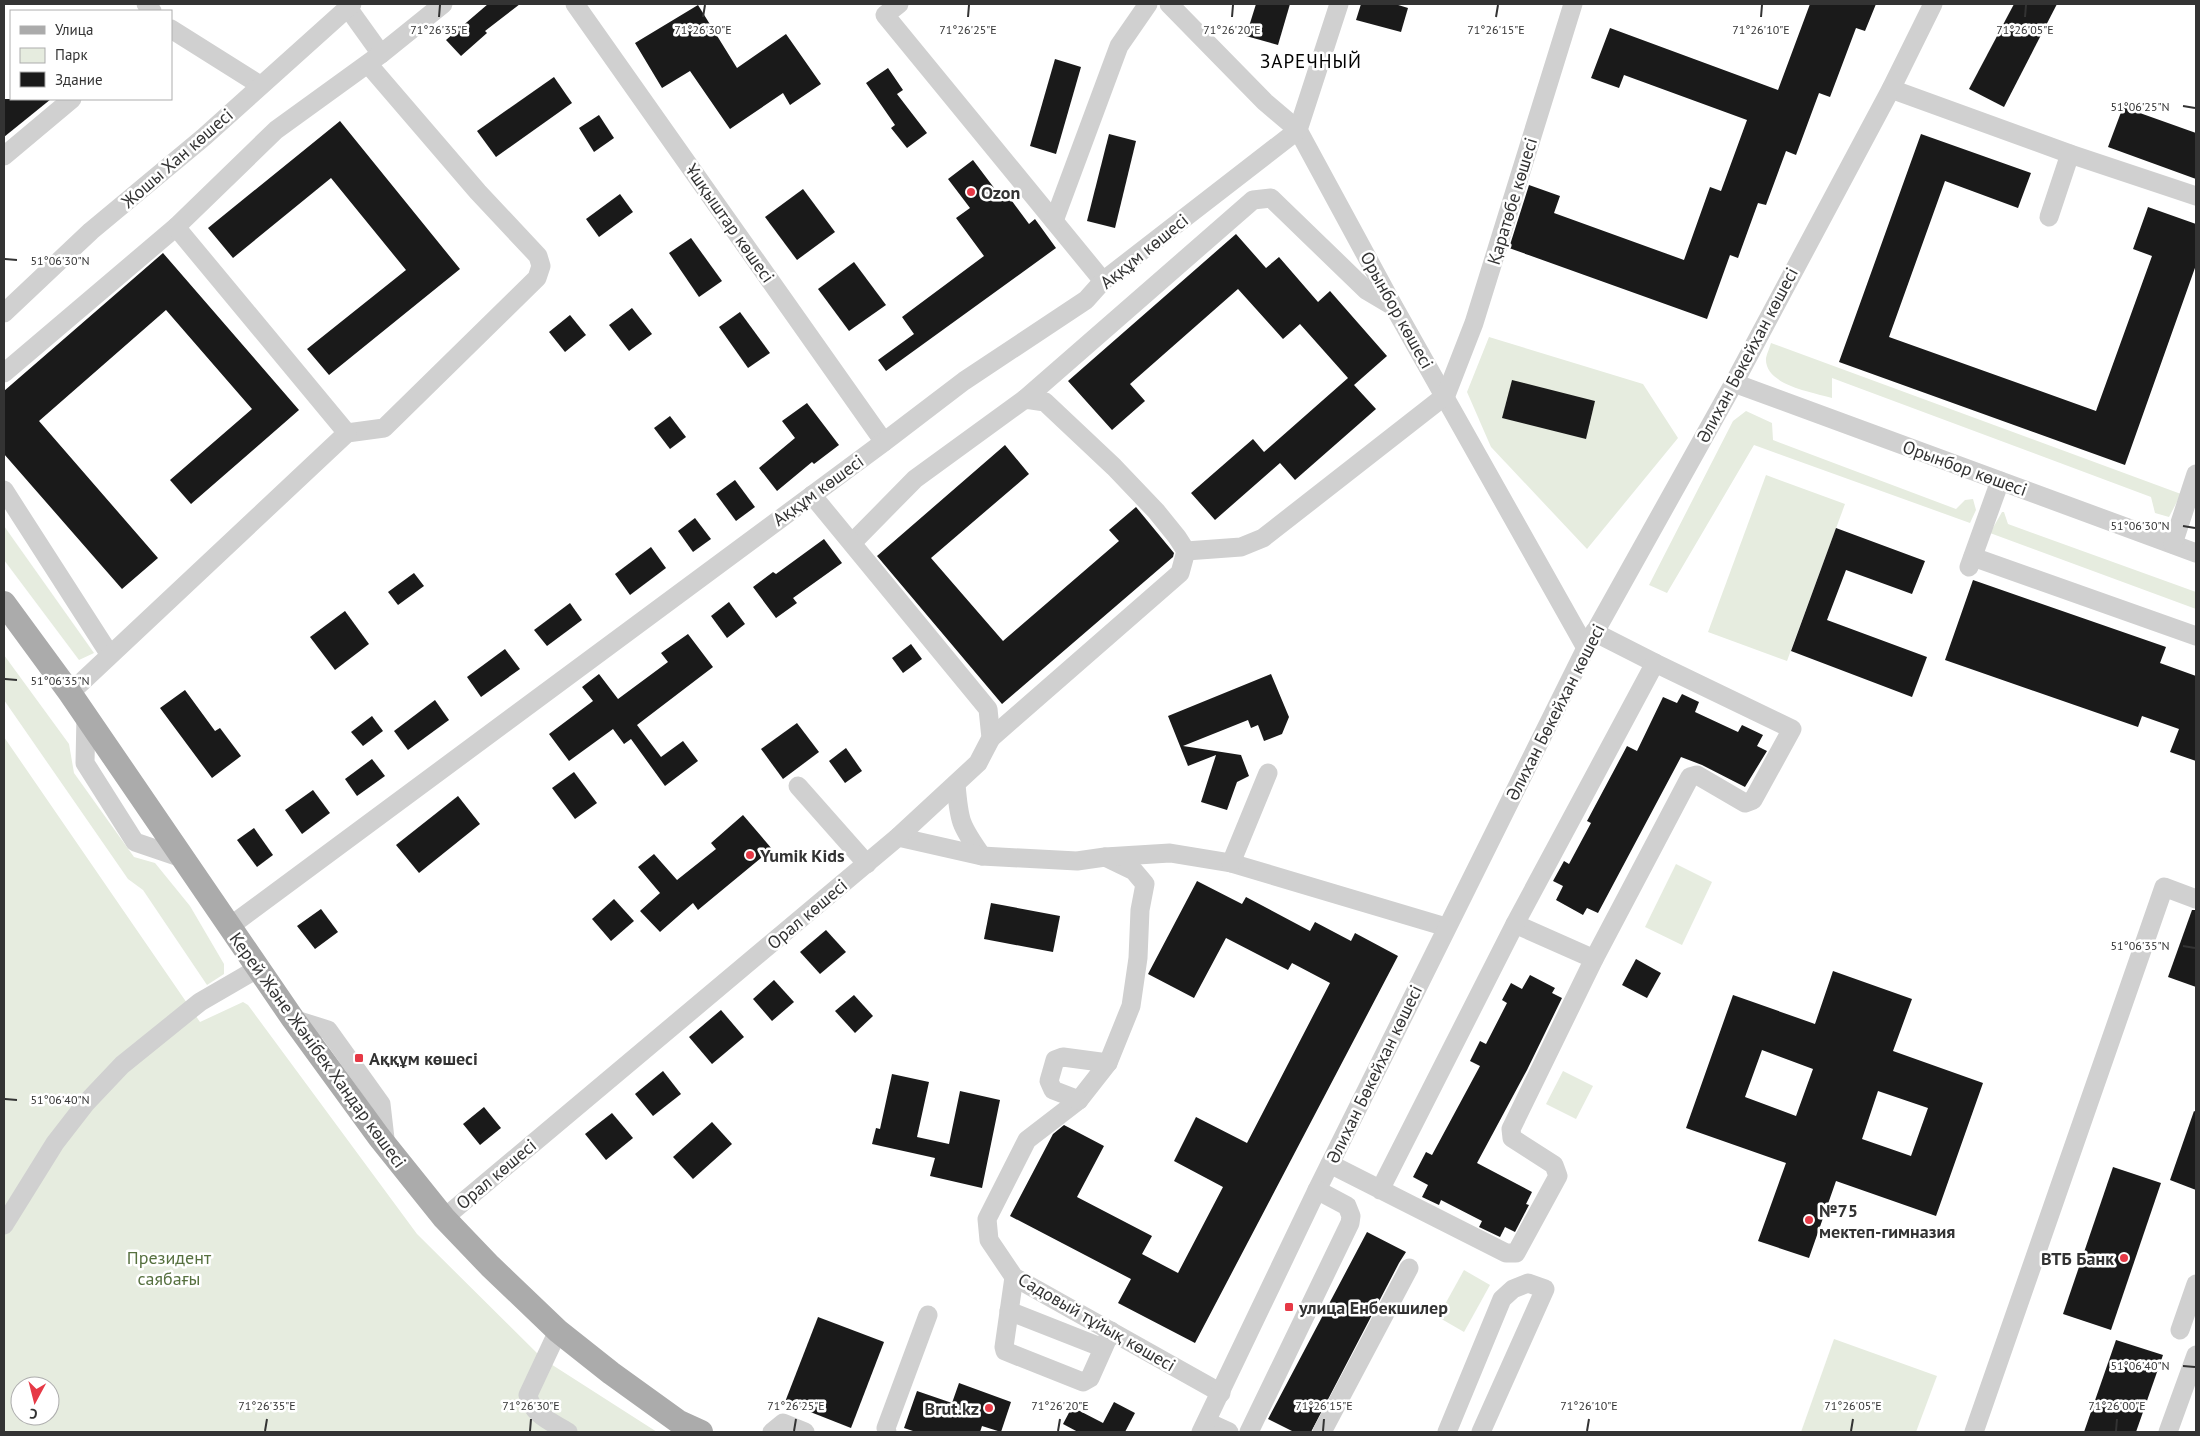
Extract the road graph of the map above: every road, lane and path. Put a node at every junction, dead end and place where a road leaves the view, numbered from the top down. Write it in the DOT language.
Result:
graph roads {
  1 [pos="443,4"];
  2 [pos="575,4"];
  3 [pos="899,4"];
  4 [pos="1148,4"];
  5 [pos="1169,4"];
  6 [pos="1339,4"];
  7 [pos="1573,4"];
  8 [pos="1933,4"];
  9 [pos="350,6"];
  10 [pos="172,30"];
  11 [pos="374,59"];
  12 [pos="260,85"];
  13 [pos="1891,89"];
  14 [pos="71,100"];
  15 [pos="1298,130"];
  16 [pos="2070,154"];
  17 [pos="4,156"];
  18 [pos="1236,178"];
  19 [pos="2196,196"];
  20 [pos="1253,200"];
  21 [pos="2049,217"];
  22 [pos="1054,222"];
  23 [pos="176,227"];
  24 [pos="1103,281"];
  25 [pos="1394,307"];
  26 [pos="4,313"];
  27 [pos="4,373"];
  28 [pos="1734,383"];
  29 [pos="1446,395"];
  30 [pos="1025,399"];
  31 [pos="347,433"];
  32 [pos="884,442"];
  33 [pos="2196,474"];
  34 [pos="2000,480"];
  35 [pos="4,490"];
  36 [pos="812,495"];
  37 [pos="852,543"];
  38 [pos="2172,544"];
  39 [pos="1186,551"];
  40 [pos="2196,553"];
  41 [pos="4,603"];
  42 [pos="2196,636"];
  43 [pos="1590,640"];
  44 [pos="110,655"];
  45 [pos="1655,664"];
  46 [pos="70,693"];
  47 [pos="991,738"];
  48 [pos="1268,774"];
  49 [pos="956,784"];
  50 [pos="798,786"];
  51 [pos="898,837"];
  52 [pos="982,856"];
  53 [pos="1105,857"];
  54 [pos="1231,863"];
  55 [pos="867,864"];
  56 [pos="2196,899"];
  57 [pos="1514,924"];
  58 [pos="229,927"];
  59 [pos="1446,927"];
  60 [pos="1594,959"];
  61 [pos="257,969"];
  62 [pos="1108,1063"];
  63 [pos="1079,1100"];
  64 [pos="1330,1164"];
  65 [pos="1317,1190"];
  66 [pos="1380,1190"];
  67 [pos="444,1218"];
  68 [pos="4,1225"];
  69 [pos="1409,1268"];
  70 [pos="1014,1276"];
  71 [pos="2196,1284"];
  72 [pos="1009,1311"];
  73 [pos="928,1315"];
  74 [pos="2180,1330"];
  75 [pos="558,1331"];
  76 [pos="1111,1331"];
  77 [pos="1103,1348"];
  78 [pos="2196,1355"];
  79 [pos="1221,1393"];
  80 [pos="1204,1427"];
  81 [pos="568,1432"];
  82 [pos="701,1432"];
  83 [pos="772,1432"];
  84 [pos="805,1432"];
  85 [pos="887,1432"];
  86 [pos="1229,1432"];
  87 [pos="1250,1432"];
  88 [pos="1322,1432"];
  89 [pos="1447,1432"];
  90 [pos="1481,1432"];
  91 [pos="1974,1432"];
  92 [pos="2168,1432"];
  1 -- 11 [label="street"];
  2 -- 32 [label="street, Ұшқыштар көшесі"];
  3 -- 22 [label="street"];
  4 -- 22 [label="street"];
  5 -- 15 [label="street, Орынбор көшесі"];
  6 -- 15 [label="street"];
  7 -- 29 [label="street, Қаратөбе көшесі"];
  8 -- 13 [label="street, Әлихан Бөкейхан көшесі"];
  9 -- 11 [label="street"];
  9 -- 12 [label="street, Жошы Хан көшесі"];
  10 -- 12 [label="street"];
  11 -- 23 [label="street"];
  11 -- 31 [label="street"];
  12 -- 26 [label="street, Жошы Хан көшесі"];
  13 -- 16 [label="street"];
  13 -- 28 [label="street, Әлихан Бөкейхан көшесі"];
  14 -- 17 [label="street"];
  15 -- 18 [label="street, Аққұм көшесі"];
  15 -- 25 [label="street, Орынбор көшесі"];
  16 -- 19 [label="street"];
  16 -- 21 [label="street"];
  18 -- 20 [label="street"];
  18 -- 24 [label="street, Аққұм көшесі"];
  20 -- 25 [label="street"];
  20 -- 30 [label="street"];
  22 -- 24 [label="street"];
  23 -- 27 [label="street"];
  23 -- 31 [label="street"];
  24 -- 32 [label="street, Аққұм көшесі"];
  25 -- 29 [label="street, Орынбор көшесі"];
  28 -- 34 [label="street, Орынбор көшесі"];
  28 -- 43 [label="street, Әлихан Бөкейхан көшесі"];
  29 -- 39 [label="street"];
  29 -- 43 [label="street, Орынбор көшесі"];
  30 -- 37 [label="street"];
  30 -- 39 [label="street"];
  31 -- 44 [label="street"];
  32 -- 36 [label="street, Аққұм көшесі"];
  33 -- 38 [label="street"];
  34 -- 38 [label="street, Орынбор көшесі"];
  34 -- 42 [label="street"];
  35 -- 44 [label="street"];
  36 -- 37 [label="street"];
  36 -- 58 [label="street, Аққұм көшесі"];
  37 -- 47 [label="street"];
  38 -- 40 [label="street, Орынбор көшесі"];
  39 -- 47 [label="street"];
  41 -- 46 [label="main road, Керей Және Жәнібек Хандар көшесі"];
  43 -- 45 [label="street"];
  43 -- 59 [label="street, Әлихан Бөкейхан көшесі"];
  44 -- 46 [label="street"];
  45 -- 57 [label="street"];
  45 -- 60 [label="street"];
  46 -- 58 [label="main road, Керей Және Жәнібек Хандар көшесі"];
  47 -- 49 [label="street, Орал көшесі"];
  48 -- 54 [label="street"];
  49 -- 51 [label="street, Орал көшесі"];
  49 -- 52 [label="street"];
  50 -- 55 [label="street"];
  51 -- 52 [label="street"];
  51 -- 55 [label="street, Орал көшесі"];
  52 -- 53 [label="street"];
  53 -- 54 [label="street"];
  53 -- 62 [label="street, Садовый тұйық көшесі"];
  54 -- 59 [label="street"];
  55 -- 67 [label="street, Орал көшесі"];
  56 -- 91 [label="street"];
  57 -- 60 [label="street"];
  57 -- 66 [label="street"];
  58 -- 61 [label="main road, Керей Және Жәнібек Хандар көшесі"];
  59 -- 64 [label="street, Әлихан Бөкейхан көшесі"];
  60 -- 66 [label="street"];
  61 -- 67 [label="main road, Керей Және Жәнібек Хандар көшесі"];
  61 -- 68 [label="street"];
  62 -- 63 [label="street, Садовый тұйық көшесі"];
  62 -- 63 [label="street"];
  63 -- 70 [label="street, Садовый тұйық көшесі"];
  64 -- 65 [label="street, Әлихан Бөкейхан көшесі"];
  64 -- 66 [label="street"];
  65 -- 79 [label="street, Әлихан Бөкейхан көшесі"];
  65 -- 87 [label="street"];
  67 -- 75 [label="main road, Керей Және Жәнібек Хандар көшесі"];
  69 -- 88 [label="street"];
  70 -- 72 [label="street"];
  70 -- 76 [label="street, Садовый тұйық көшесі"];
  71 -- 74 [label="street"];
  72 -- 77 [label="street"];
  72 -- 77 [label="street"];
  73 -- 85 [label="street"];
  75 -- 81 [label="street"];
  75 -- 82 [label="main road, Керей Және Жәнібек Хандар көшесі"];
  76 -- 77 [label="street"];
  76 -- 79 [label="street, Садовый тұйық көшесі"];
  78 -- 92 [label="street"];
  79 -- 80 [label="street, Әлихан Бөкейхан көшесі"];
  80 -- 86 [label="street"];
  83 -- 84 [label="street"];
  89 -- 90 [label="street"];
}
